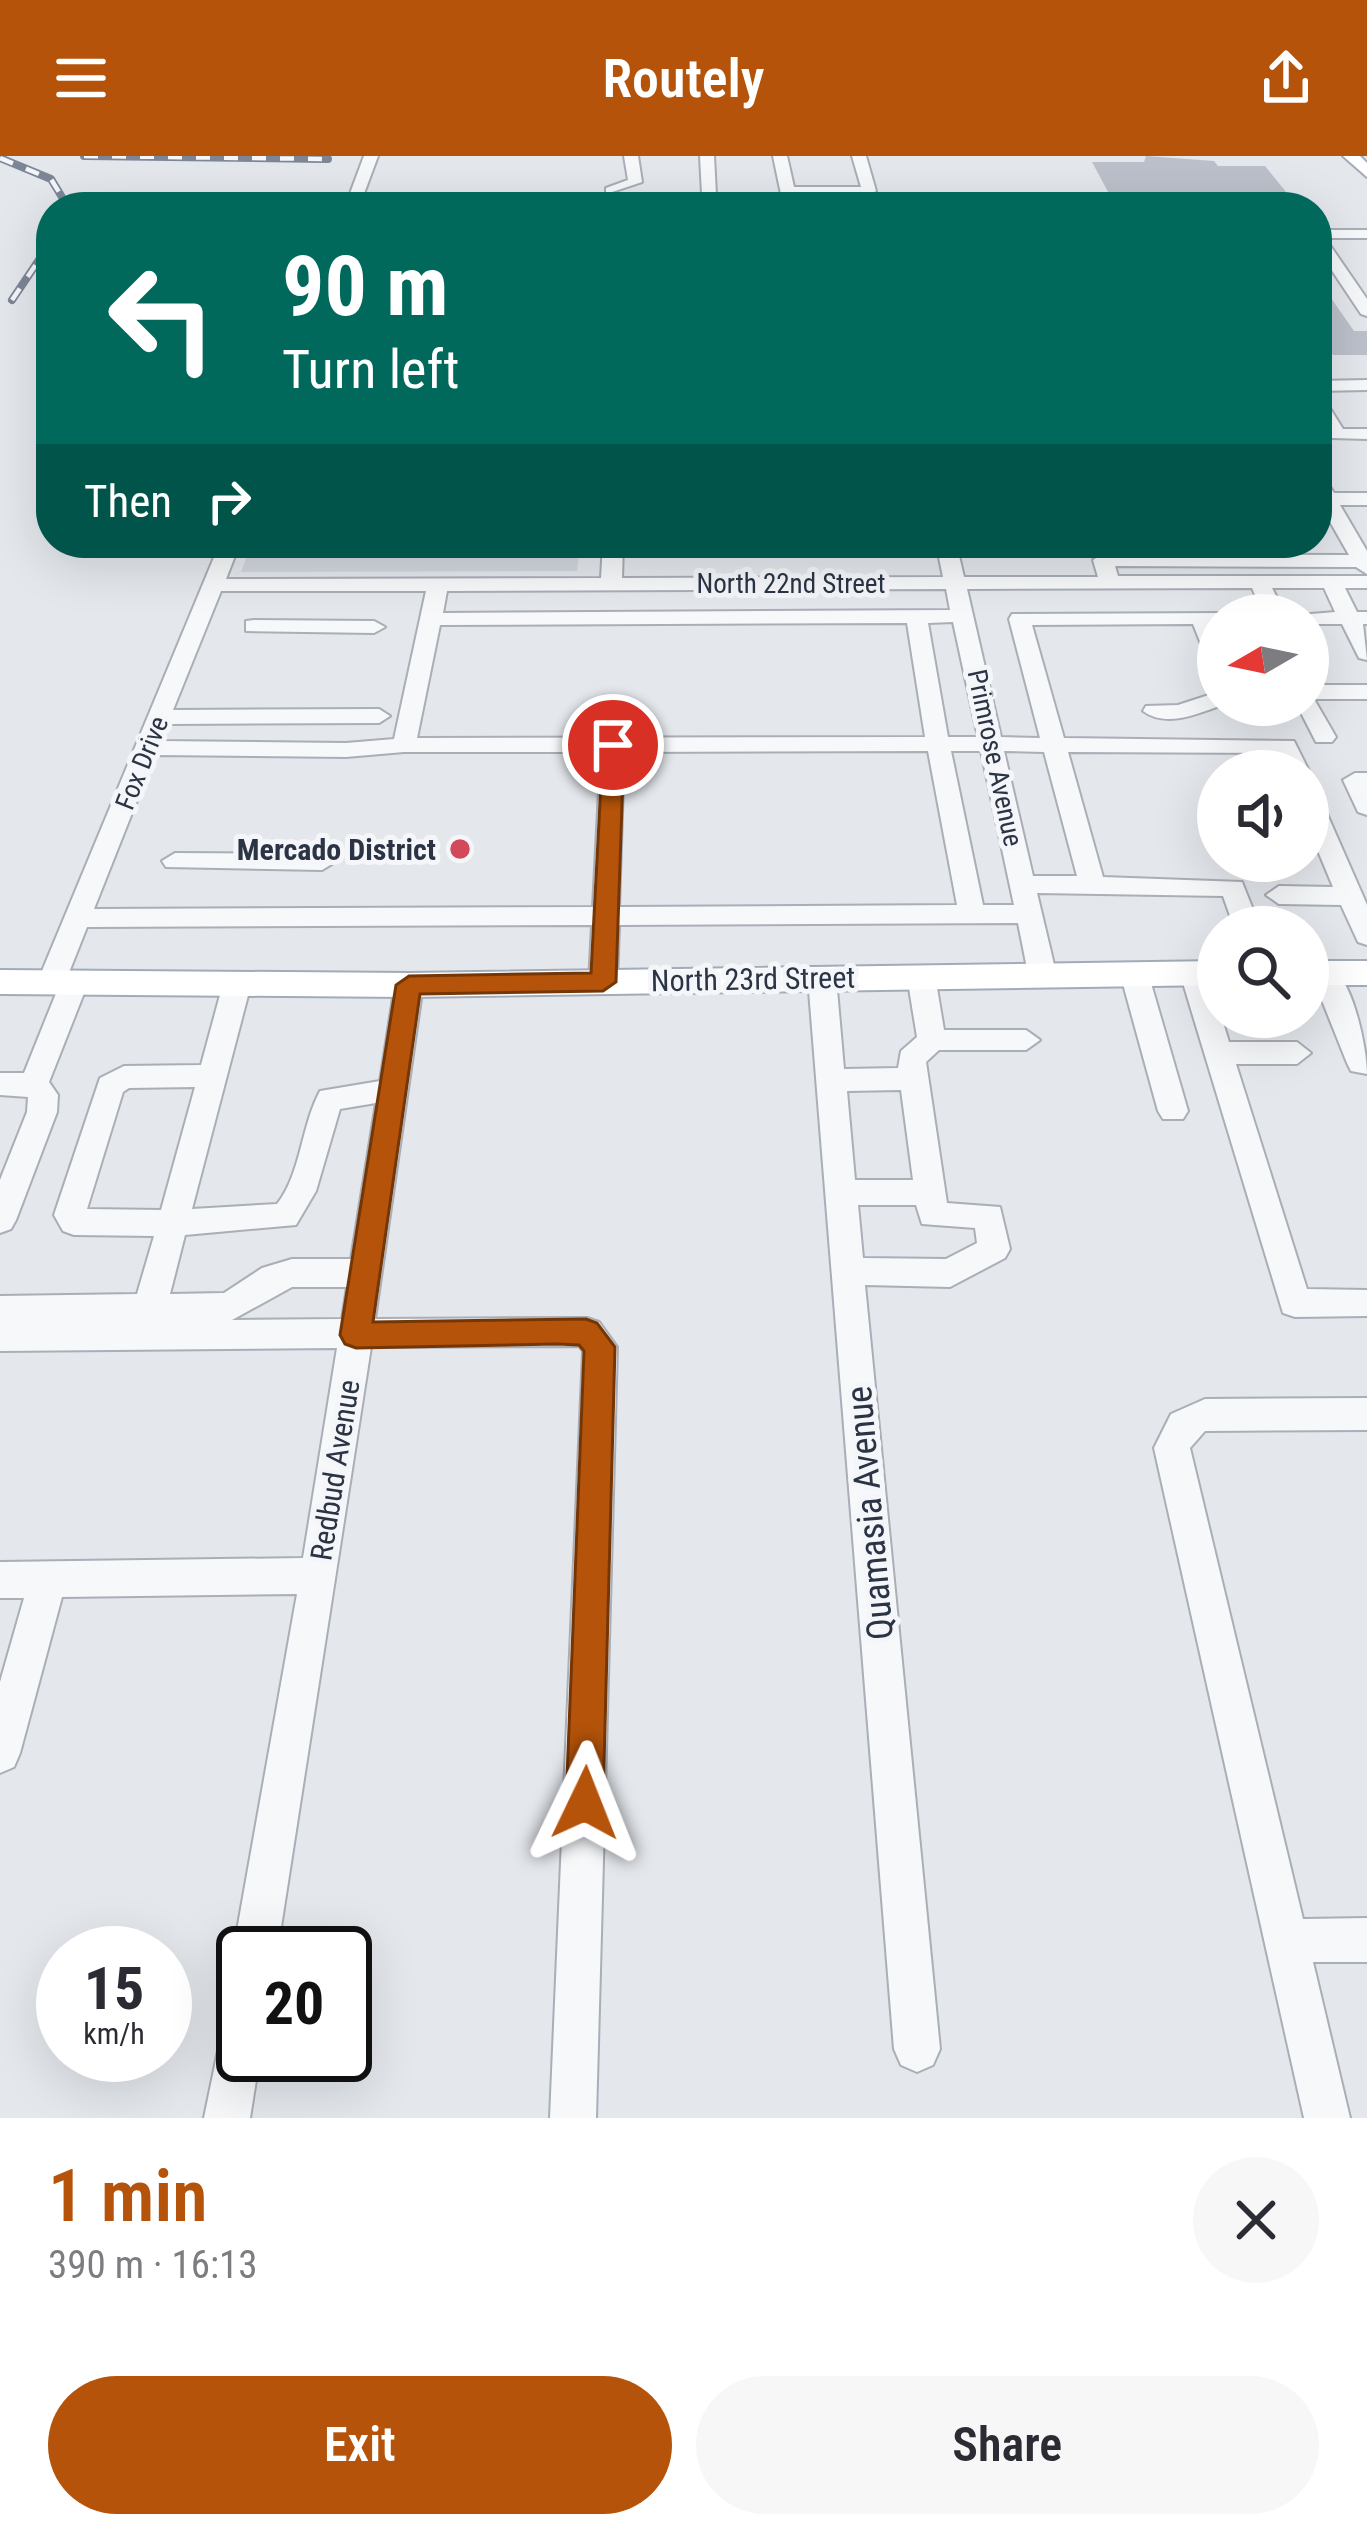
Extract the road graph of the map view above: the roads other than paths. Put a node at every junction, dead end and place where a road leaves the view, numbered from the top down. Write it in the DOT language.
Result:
graph roads {
  1 [pos="370,156"];
  2 [pos="631,156"];
  3 [pos="707,156"];
  4 [pos="780,156"];
  5 [pos="859,156"];
  6 [pos="1351,156"];
  7 [pos="1367,172"];
  8 [pos="357,192"];
  9 [pos="612,192"];
  10 [pos="709,192"];
  11 [pos="788,192"];
  12 [pos="868,192"];
  13 [pos="1367,234"];
  14 [pos="1332,239"];
  15 [pos="1332,244"];
  16 [pos="1367,252"];
  17 [pos="1332,259"];
  18 [pos="1367,310"];
  19 [pos="1332,366"];
  20 [pos="1367,366"];
  21 [pos="1332,386"];
  22 [pos="1367,386"];
  23 [pos="1332,426"];
  24 [pos="1367,434"];
  25 [pos="1332,493"];
  26 [pos="1364,503"];
  27 [pos="1332,508"];
  28 [pos="225,558"];
  29 [pos="612,558"];
  30 [pos="950,558"];
  31 [pos="1205,560"];
  32 [pos="1102,567"];
  33 [pos="1366,570"];
  34 [pos="1214,582"];
  35 [pos="1259,582"];
  36 [pos="1331,582"];
  37 [pos="956,583"];
  38 [pos="611,584"];
  39 [pos="666,584"];
  40 [pos="215,585"];
  41 [pos="337,585"];
  42 [pos="438,585"];
  43 [pos="1264,594"];
  44 [pos="916,616"];
  45 [pos="963,616"];
  46 [pos="665,617"];
  47 [pos="1197,617"];
  48 [pos="1109,618"];
  49 [pos="1358,618"];
  50 [pos="431,619"];
  51 [pos="254,626"];
  52 [pos="324,627"];
  53 [pos="374,627"];
  54 [pos="1367,653"];
  55 [pos="1329,692"];
  56 [pos="1367,692"];
  57 [pos="1197,706"];
  58 [pos="1154,711"];
  59 [pos="380,716"];
  60 [pos="161,717"];
  61 [pos="1319,726"];
  62 [pos="1324,737"];
  63 [pos="938,744"];
  64 [pos="992,744"];
  65 [pos="1053,744"];
  66 [pos="404,745"];
  67 [pos="613,745"];
  68 [pos="148,748"];
  69 [pos="1288,750"];
  70 [pos="1367,780"];
  71 [pos="1367,807"];
  72 [pos="1329,847"];
  73 [pos="175,861"];
  74 [pos="322,862"];
  75 [pos="1022,884"];
  76 [pos="1092,885"];
  77 [pos="240,890"];
  78 [pos="1279,895"];
  79 [pos="1350,896"];
  80 [pos="1239,906"];
  81 [pos="972,914"];
  82 [pos="1029,914"];
  83 [pos="607,916"];
  84 [pos="78,918"];
  85 [pos="1367,936"];
  86 [pos="1042,973"];
  87 [pos="1134,973"];
  88 [pos="1197,973"];
  89 [pos="1329,973"];
  90 [pos="1367,973"];
  91 [pos="921,976"];
  92 [pos="822,978"];
  93 [pos="0,982"];
  94 [pos="603,982"];
  95 [pos="63,983"];
  96 [pos="237,984"];
  97 [pos="409,985"];
  98 [pos="1329,999"];
  99 [pos="1216,1038"];
  100 [pos="932,1040"];
  101 [pos="1026,1040"];
  102 [pos="1218,1053"];
  103 [pos="1297,1053"];
  104 [pos="1367,1064"];
  105 [pos="212,1076"];
  106 [pos="914,1079"];
  107 [pos="831,1080"];
  108 [pos="0,1084"];
  109 [pos="34,1084"];
  110 [pos="393,1090"];
  111 [pos="1173,1111"];
  112 [pos="841,1192"];
  113 [pos="930,1193"];
  114 [pos="0,1220"];
  115 [pos="173,1223"];
  116 [pos="848,1271"];
  117 [pos="365,1273"];
  118 [pos="1364,1303"];
  119 [pos="151,1308"];
  120 [pos="0,1310"];
  121 [pos="356,1335"];
  122 [pos="0,1337"];
  123 [pos="1367,1414"];
  124 [pos="319,1576"];
  125 [pos="48,1579"];
  126 [pos="0,1580"];
  127 [pos="0,1753"];
  128 [pos="260,1926"];
  129 [pos="1367,1940"];
  130 [pos="1285,1941"];
  131 [pos="917,2049"];
  132 [pos="233,2082"];
  133 [pos="227,2118"];
  134 [pos="573,2118"];
  135 [pos="1327,2118"];
  1 -- 8 [label="street"];
  2 -- 9 [label="street"];
  3 -- 10 [label="street"];
  4 -- 11 [label="street"];
  5 -- 12 [label="street"];
  6 -- 7 [label="main road"];
  13 -- 14 [label="street"];
  15 -- 16 [label="street"];
  17 -- 18 [label="street"];
  19 -- 20 [label="street"];
  21 -- 22 [label="street"];
  23 -- 24 [label="street"];
  25 -- 26 [label="street"];
  27 -- 33 [label="street"];
  28 -- 40 [label="street, Fox Drive"];
  29 -- 38 [label="street"];
  30 -- 37 [label="street, Primrose Avenue"];
  31 -- 32 [label="street"];
  31 -- 33 [label="street"];
  31 -- 34 [label="street"];
  32 -- 34 [label="street, North 22nd Street"];
  32 -- 37 [label="street, North 22nd Street"];
  32 -- 48 [label="street"];
  33 -- 36 [label="street, North 22nd Street"];
  34 -- 35 [label="street, North 22nd Street"];
  35 -- 36 [label="street, North 22nd Street"];
  35 -- 43 [label="street"];
  36 -- 49 [label="street"];
  37 -- 39 [label="street, North 22nd Street"];
  37 -- 45 [label="street, Primrose Avenue"];
  38 -- 39 [label="street, North 22nd Street"];
  38 -- 42 [label="street, North 22nd Street"];
  39 -- 46 [label="street"];
  40 -- 41 [label="street, North 22nd Street"];
  40 -- 60 [label="street, Fox Drive"];
  41 -- 42 [label="street, North 22nd Street"];
  41 -- 52 [label="street"];
  42 -- 50 [label="street"];
  44 -- 45 [label="street"];
  44 -- 46 [label="street"];
  44 -- 63 [label="street"];
  45 -- 64 [label="street, Primrose Avenue"];
  46 -- 50 [label="street"];
  47 -- 48 [label="street"];
  48 -- 65 [label="street"];
  49 -- 54 [label="street"];
  50 -- 66 [label="street"];
  51 -- 52 [label="street"];
  52 -- 53 [label="street"];
  55 -- 56 [label="street"];
  57 -- 58 [label="street"];
  59 -- 60 [label="street"];
  60 -- 68 [label="street, Fox Drive"];
  61 -- 62 [label="street"];
  63 -- 64 [label="street"];
  63 -- 67 [label="street"];
  63 -- 81 [label="street"];
  64 -- 65 [label="street"];
  64 -- 75 [label="street, Primrose Avenue"];
  65 -- 69 [label="street"];
  65 -- 76 [label="street"];
  66 -- 67 [label="street"];
  66 -- 68 [label="street"];
  67 -- 83 [label="street"];
  68 -- 84 [label="street, Fox Drive"];
  70 -- 71 [label="street"];
  72 -- 79 [label="street"];
  73 -- 77 [label="street"];
  74 -- 77 [label="street"];
  75 -- 76 [label="street"];
  75 -- 82 [label="street, Primrose Avenue"];
  76 -- 80 [label="street"];
  77 -- 83 [label="street"];
  77 -- 84 [label="street"];
  78 -- 79 [label="street"];
  79 -- 85 [label="street"];
  81 -- 82 [label="street"];
  81 -- 83 [label="street"];
  82 -- 86 [label="street, Primrose Avenue"];
  83 -- 94 [label="street"];
  84 -- 95 [label="street, Fox Drive"];
  86 -- 87 [label="main road, North 23rd Street"];
  86 -- 91 [label="main road, North 23rd Street"];
  87 -- 88 [label="main road, North 23rd Street"];
  87 -- 111 [label="street"];
  89 -- 90 [label="main road"];
  91 -- 92 [label="main road, North 23rd Street"];
  91 -- 100 [label="street"];
  92 -- 94 [label="main road, North 23rd Street"];
  92 -- 107 [label="street, Quamasia Avenue"];
  93 -- 95 [label="main road, North 23rd Street"];
  94 -- 97 [label="main road, North 23rd Street"];
  95 -- 96 [label="main road, North 23rd Street"];
  95 -- 109 [label="street, Fox Drive"];
  96 -- 97 [label="main road, North 23rd Street"];
  96 -- 105 [label="street"];
  97 -- 110 [label="street, Redbud Avenue"];
  98 -- 104 [label="street"];
  99 -- 102 [label="street"];
  100 -- 101 [label="street"];
  100 -- 106 [label="street"];
  102 -- 103 [label="street"];
  102 -- 118 [label="street"];
  105 -- 115 [label="street"];
  105 -- 115 [label="street"];
  106 -- 107 [label="street"];
  106 -- 113 [label="street"];
  107 -- 112 [label="street, Quamasia Avenue"];
  108 -- 109 [label="street"];
  109 -- 114 [label="street"];
  110 -- 115 [label="street"];
  110 -- 117 [label="street, Redbud Avenue"];
  112 -- 113 [label="street"];
  112 -- 116 [label="street, Quamasia Avenue"];
  113 -- 116 [label="street"];
  115 -- 119 [label="street"];
  116 -- 131 [label="street, Quamasia Avenue"];
  117 -- 119 [label="street"];
  117 -- 121 [label="street, Redbud Avenue"];
  119 -- 120 [label="street"];
  121 -- 122 [label="street"];
  121 -- 124 [label="street, Redbud Avenue"];
  121 -- 134 [label="street"];
  123 -- 130 [label="street"];
  124 -- 125 [label="street"];
  124 -- 128 [label="street, Redbud Avenue"];
  125 -- 126 [label="street"];
  125 -- 127 [label="street"];
  129 -- 130 [label="street"];
  130 -- 135 [label="street"];
  132 -- 133 [label="street"];
}
